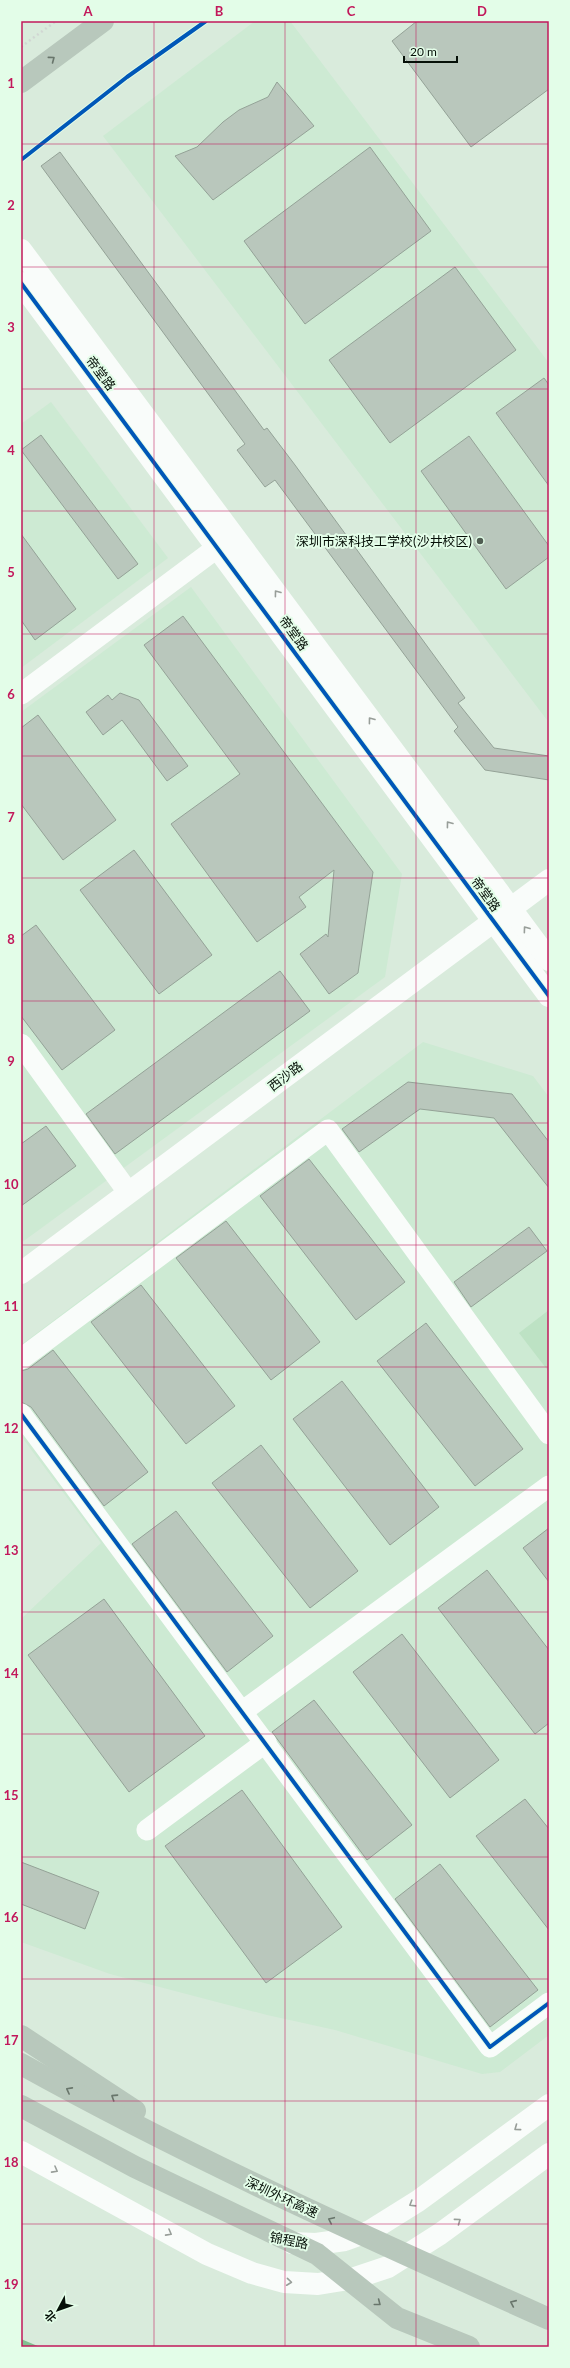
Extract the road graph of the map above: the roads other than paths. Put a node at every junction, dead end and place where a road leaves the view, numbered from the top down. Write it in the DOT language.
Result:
graph roads {
  1 [pos="104,21"];
  2 [pos="21,82"];
  3 [pos="21,250"];
  4 [pos="21,283"];
  5 [pos="226,541"];
  6 [pos="21,694"];
  7 [pos="549,880"];
  8 [pos="511,908"];
  9 [pos="493,921"];
  10 [pos="549,960"];
  11 [pos="549,996"];
  12 [pos="21,1044"];
  13 [pos="128,1192"];
  14 [pos="21,1273"];
  15 [pos="21,1359"];
  16 [pos="21,1414"];
  17 [pos="549,1434"];
  18 [pos="549,1486"];
  19 [pos="243,1711"];
  20 [pos="266,1742"];
  21 [pos="147,1830"];
  22 [pos="549,2003"];
  23 [pos="21,2036"];
  24 [pos="21,2064"];
  25 [pos="21,2105"];
  26 [pos="549,2105"];
  27 [pos="21,2122"];
  28 [pos="21,2152"];
  29 [pos="549,2154"];
  30 [pos="241,2178"];
  31 [pos="225,2211"];
  32 [pos="549,2318"];
  33 [pos="470,2347"];
  2 -- 1 [label="highway, one-way"];
  3 -- 5 [label="street, 帝堂路"];
  4 -- 5 [label="street, 帝堂路"];
  5 -- 6 [label="street"];
  8 -- 5 [label="street, 帝堂路, one-way"];
  5 -- 9 [label="street, 帝堂路"];
  7 -- 8 [label="street, 西沙路"];
  8 -- 9 [label="street, 西沙路"];
  10 -- 8 [label="street, 帝堂路, one-way"];
  9 -- 11 [label="street, 帝堂路"];
  9 -- 13 [label="street, 西沙路"];
  12 -- 13 [label="street"];
  13 -- 14 [label="street, 西沙路"];
  15 -- 17 [label="street"];
  16 -- 19 [label="street"];
  18 -- 19 [label="street"];
  19 -- 20 [label="street"];
  20 -- 21 [label="street"];
  20 -- 22 [label="street"];
  30 -- 23 [label="highway, one-way"];
  30 -- 24 [label="highway, 深圳外环高速, one-way"];
  26 -- 25 [label="street, 锦程路, one-way"];
  25 -- 31 [label="highway"];
  27 -- 31 [label="highway"];
  28 -- 29 [label="street, one-way"];
  32 -- 30 [label="highway, 深圳外环高速, one-way"];
  31 -- 33 [label="highway, one-way"];
}
